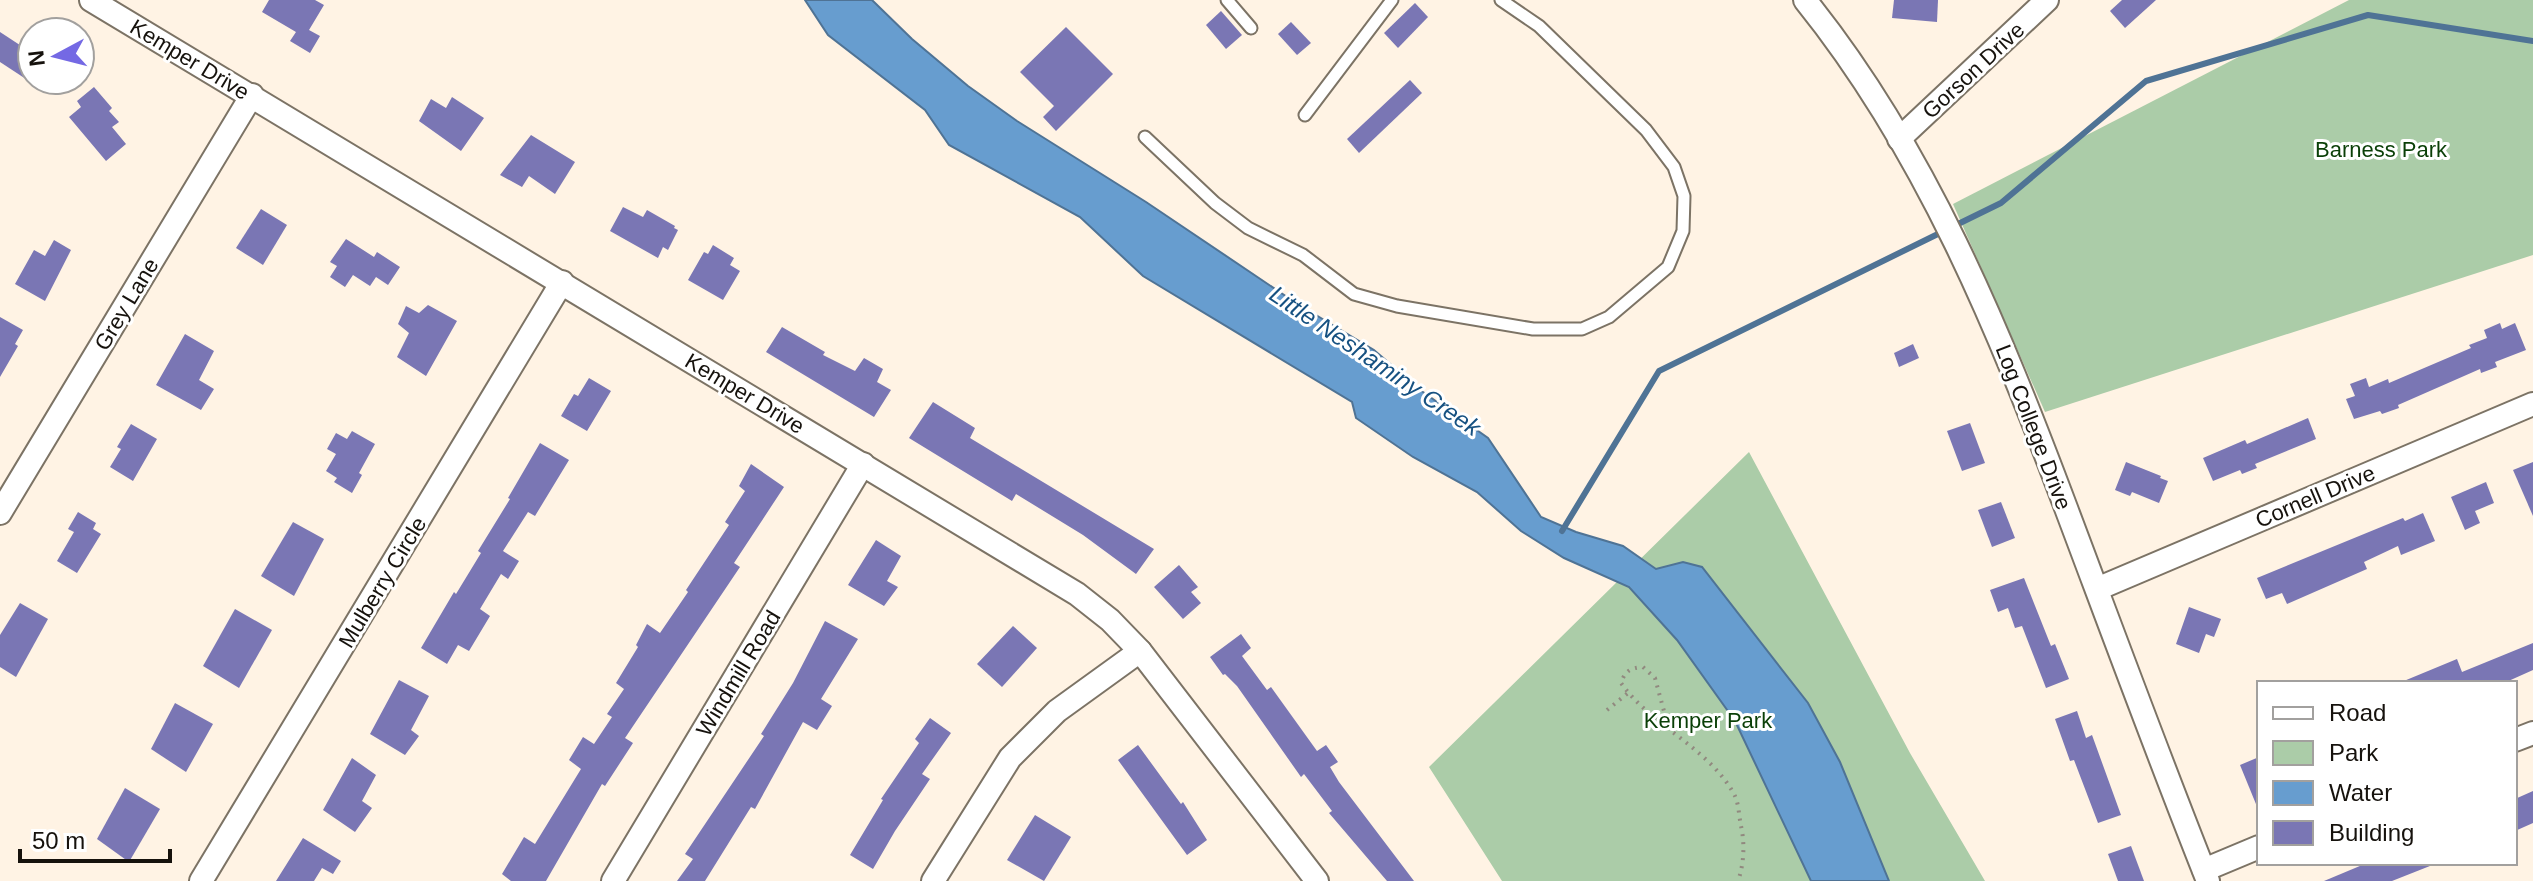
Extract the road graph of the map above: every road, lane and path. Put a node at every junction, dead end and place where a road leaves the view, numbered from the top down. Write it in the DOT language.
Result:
graph roads {
  1 [pos="91,0"];
  2 [pos="1227,0"];
  3 [pos="1392,0"];
  4 [pos="1501,0"];
  5 [pos="1805,0"];
  6 [pos="2047,0"];
  7 [pos="1251,28"];
  8 [pos="252,95"];
  9 [pos="1305,115"];
  10 [pos="1145,137"];
  11 [pos="1899,139"];
  12 [pos="562,282"];
  13 [pos="2533,404"];
  14 [pos="863,464"];
  15 [pos="0,513"];
  16 [pos="2097,589"];
  17 [pos="1140,651"];
  18 [pos="1628,693"];
  19 [pos="1607,710"];
  20 [pos="1668,726"];
  21 [pos="2257,848"];
  22 [pos="2206,876"];
  23 [pos="201,881"];
  24 [pos="613,881"];
  25 [pos="933,881"];
  26 [pos="1317,881"];
  27 [pos="1738,881"];
  1 -- 8 [label="street, Kemper Drive"];
  2 -- 7 [label="lane"];
  3 -- 9 [label="lane"];
  4 -- 10 [label="lane"];
  5 -- 11 [label="street, Log College Drive"];
  6 -- 11 [label="street, Gorson Drive"];
  8 -- 12 [label="street, Kemper Drive"];
  8 -- 15 [label="street, Grey Lane"];
  11 -- 16 [label="street, Log College Drive"];
  12 -- 14 [label="street, Kemper Drive"];
  12 -- 23 [label="street, Mulberry Circle"];
  13 -- 16 [label="street, Cornell Drive"];
  14 -- 17 [label="street, Kemper Drive"];
  14 -- 24 [label="street, Windmill Road"];
  16 -- 22 [label="street, Log College Drive"];
  17 -- 25 [label="street"];
  17 -- 26 [label="street, Kemper Drive"];
  18 -- 19 [label="path"];
  18 -- 20 [label="path"];
  18 -- 20 [label="path"];
  20 -- 27 [label="path"];
  21 -- 22 [label="street"];
}
